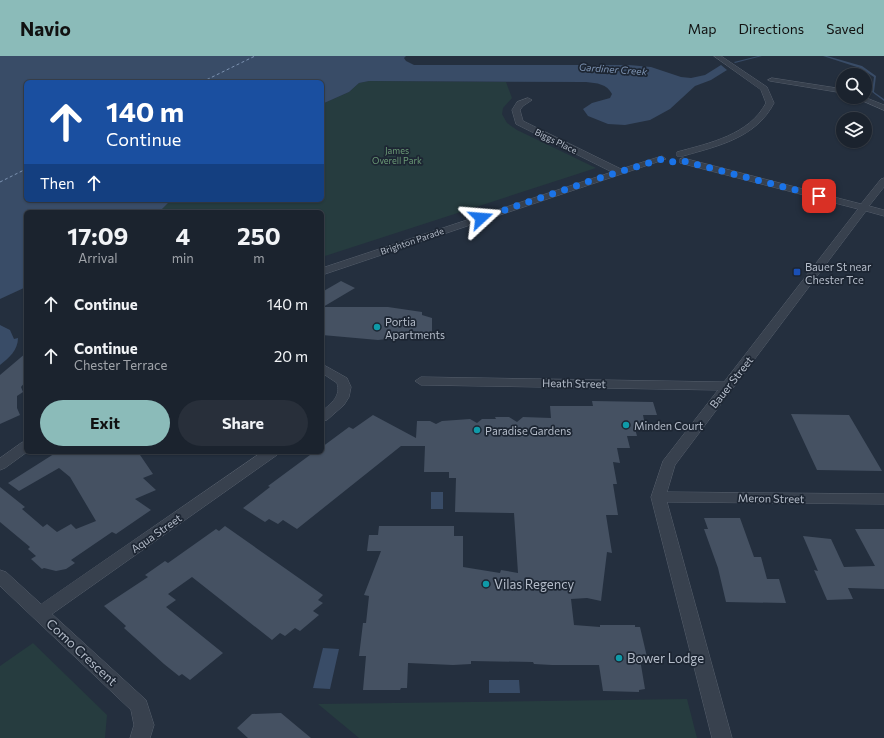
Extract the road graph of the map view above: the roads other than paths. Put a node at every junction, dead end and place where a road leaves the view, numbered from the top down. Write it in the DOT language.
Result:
graph roads {
  1 [pos="720,58"];
  2 [pos="772,80"];
  3 [pos="836,90"];
  4 [pos="528,100"];
  5 [pos="872,103"];
  6 [pos="884,108"];
  7 [pos="673,158"];
  8 [pos="620,172"];
  9 [pos="884,181"];
  10 [pos="864,208"];
  11 [pos="884,213"];
  12 [pos="324,271"];
  13 [pos="324,369"];
  14 [pos="421,381"];
  15 [pos="728,386"];
  16 [pos="324,416"];
  17 [pos="24,447"];
  18 [pos="269,454"];
  19 [pos="0,465"];
  20 [pos="658,497"];
  21 [pos="884,499"];
  22 [pos="0,576"];
  23 [pos="40,613"];
  24 [pos="140,738"];
  25 [pos="722,738"];
  1 -- 7 [label="street, Brighton Parade"];
  2 -- 3 [label="street"];
  4 -- 8 [label="street, Biggs Place"];
  5 -- 6 [label="street"];
  7 -- 8 [label="street, Brighton Parade"];
  7 -- 10 [label="street"];
  8 -- 12 [label="street, Brighton Parade"];
  9 -- 10 [label="street, Bauer Street"];
  10 -- 11 [label="street"];
  10 -- 15 [label="street, Bauer Street"];
  13 -- 16 [label="street"];
  14 -- 15 [label="street, Heath Street"];
  15 -- 20 [label="street, Bauer Street"];
  17 -- 19 [label="street"];
  18 -- 23 [label="street, Aqua Street"];
  20 -- 21 [label="street, Meron Street"];
  20 -- 25 [label="street"];
  22 -- 23 [label="street, Como Crescent"];
  23 -- 24 [label="street, Como Crescent"];
}
